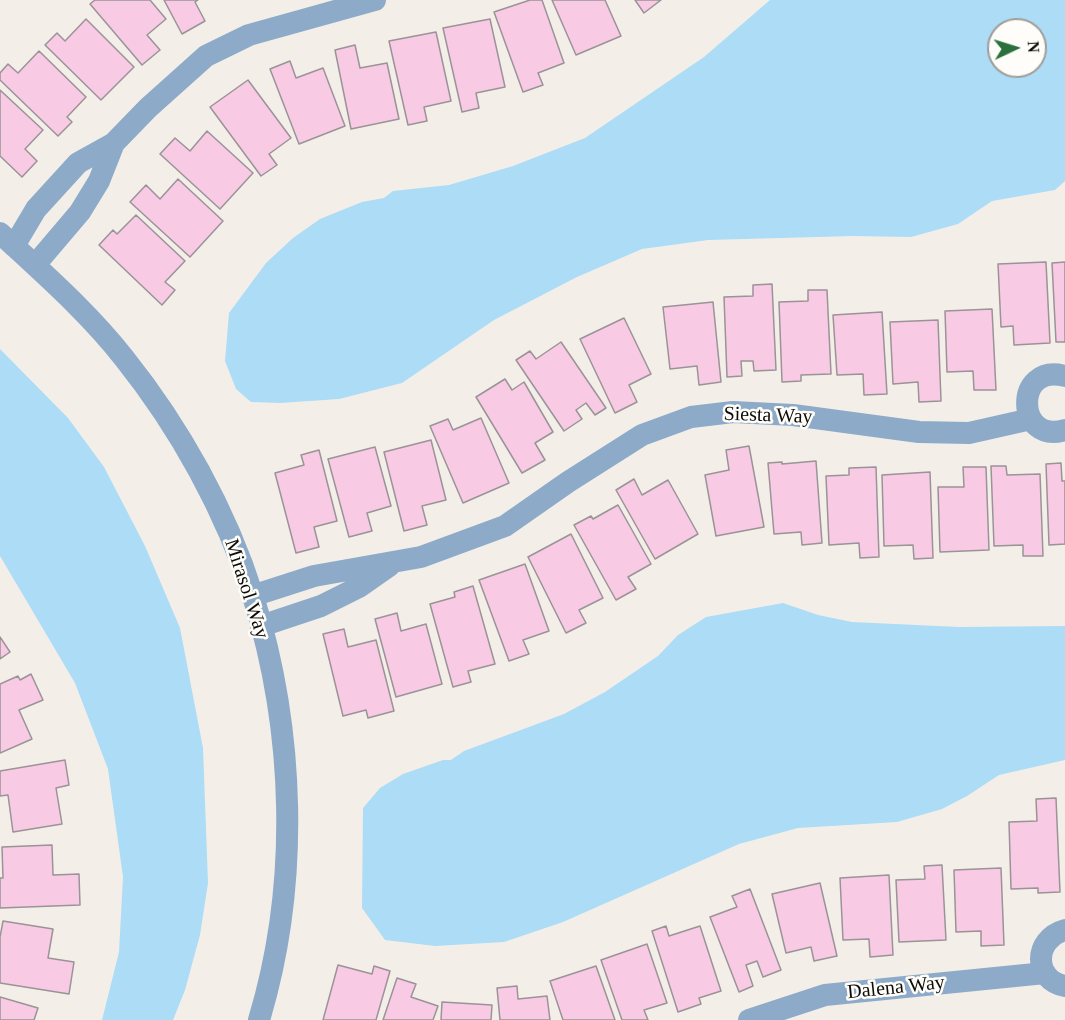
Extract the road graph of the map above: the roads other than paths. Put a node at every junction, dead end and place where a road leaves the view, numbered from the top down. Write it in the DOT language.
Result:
graph roads {
  1 [pos="375,0"];
  2 [pos="114,143"];
  3 [pos="7,240"];
  4 [pos="35,266"];
  5 [pos="1065,376"];
  6 [pos="1031,419"];
  7 [pos="1065,430"];
  8 [pos="395,562"];
  9 [pos="252,596"];
  10 [pos="261,626"];
  11 [pos="1065,930"];
  12 [pos="1045,974"];
  13 [pos="1065,986"];
  14 [pos="259,1020"];
  15 [pos="750,1020"];
  1 -- 2 [label="street"];
  2 -- 3 [label="street"];
  2 -- 4 [label="street"];
  3 -- 4 [label="street, Mirasol Way"];
  4 -- 9 [label="street, Mirasol Way"];
  5 -- 6 [label="street"];
  6 -- 7 [label="street"];
  6 -- 8 [label="street, Siesta Way"];
  8 -- 9 [label="street, Siesta Way"];
  8 -- 10 [label="street, Siesta Way"];
  9 -- 10 [label="street, Mirasol Way"];
  10 -- 14 [label="street, Mirasol Way"];
  11 -- 12 [label="street"];
  12 -- 13 [label="street"];
  12 -- 15 [label="street, Dalena Way"];
}
